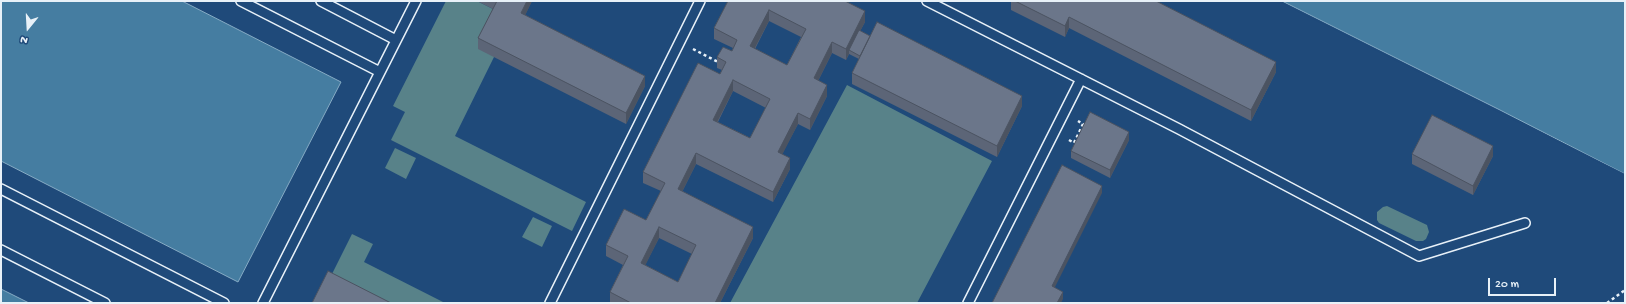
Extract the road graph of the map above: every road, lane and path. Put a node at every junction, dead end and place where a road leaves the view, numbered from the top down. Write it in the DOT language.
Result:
graph roads {
  1 [pos="241,1"];
  2 [pos="320,1"];
  3 [pos="416,1"];
  4 [pos="700,1"];
  5 [pos="927,1"];
  6 [pos="396,40"];
  7 [pos="680,42"];
  8 [pos="720,63"];
  9 [pos="380,72"];
  10 [pos="1081,79"];
  11 [pos="1083,124"];
  12 [pos="1074,143"];
  13 [pos="1,189"];
  14 [pos="1525,223"];
  15 [pos="1,250"];
  16 [pos="1625,290"];
  17 [pos="105,303"];
  18 [pos="224,303"];
  19 [pos="263,303"];
  20 [pos="550,303"];
  21 [pos="968,303"];
  22 [pos="1607,303"];
  1 -- 9 [label="lane"];
  2 -- 6 [label="lane"];
  3 -- 6 [label="lane"];
  4 -- 7 [label="lane"];
  5 -- 10 [label="lane"];
  6 -- 9 [label="lane"];
  7 -- 8 [label="path"];
  7 -- 20 [label="lane"];
  9 -- 19 [label="lane"];
  10 -- 14 [label="lane"];
  10 -- 21 [label="lane"];
  11 -- 12 [label="path"];
  13 -- 18 [label="lane"];
  15 -- 17 [label="lane"];
  16 -- 22 [label="path"];
}
